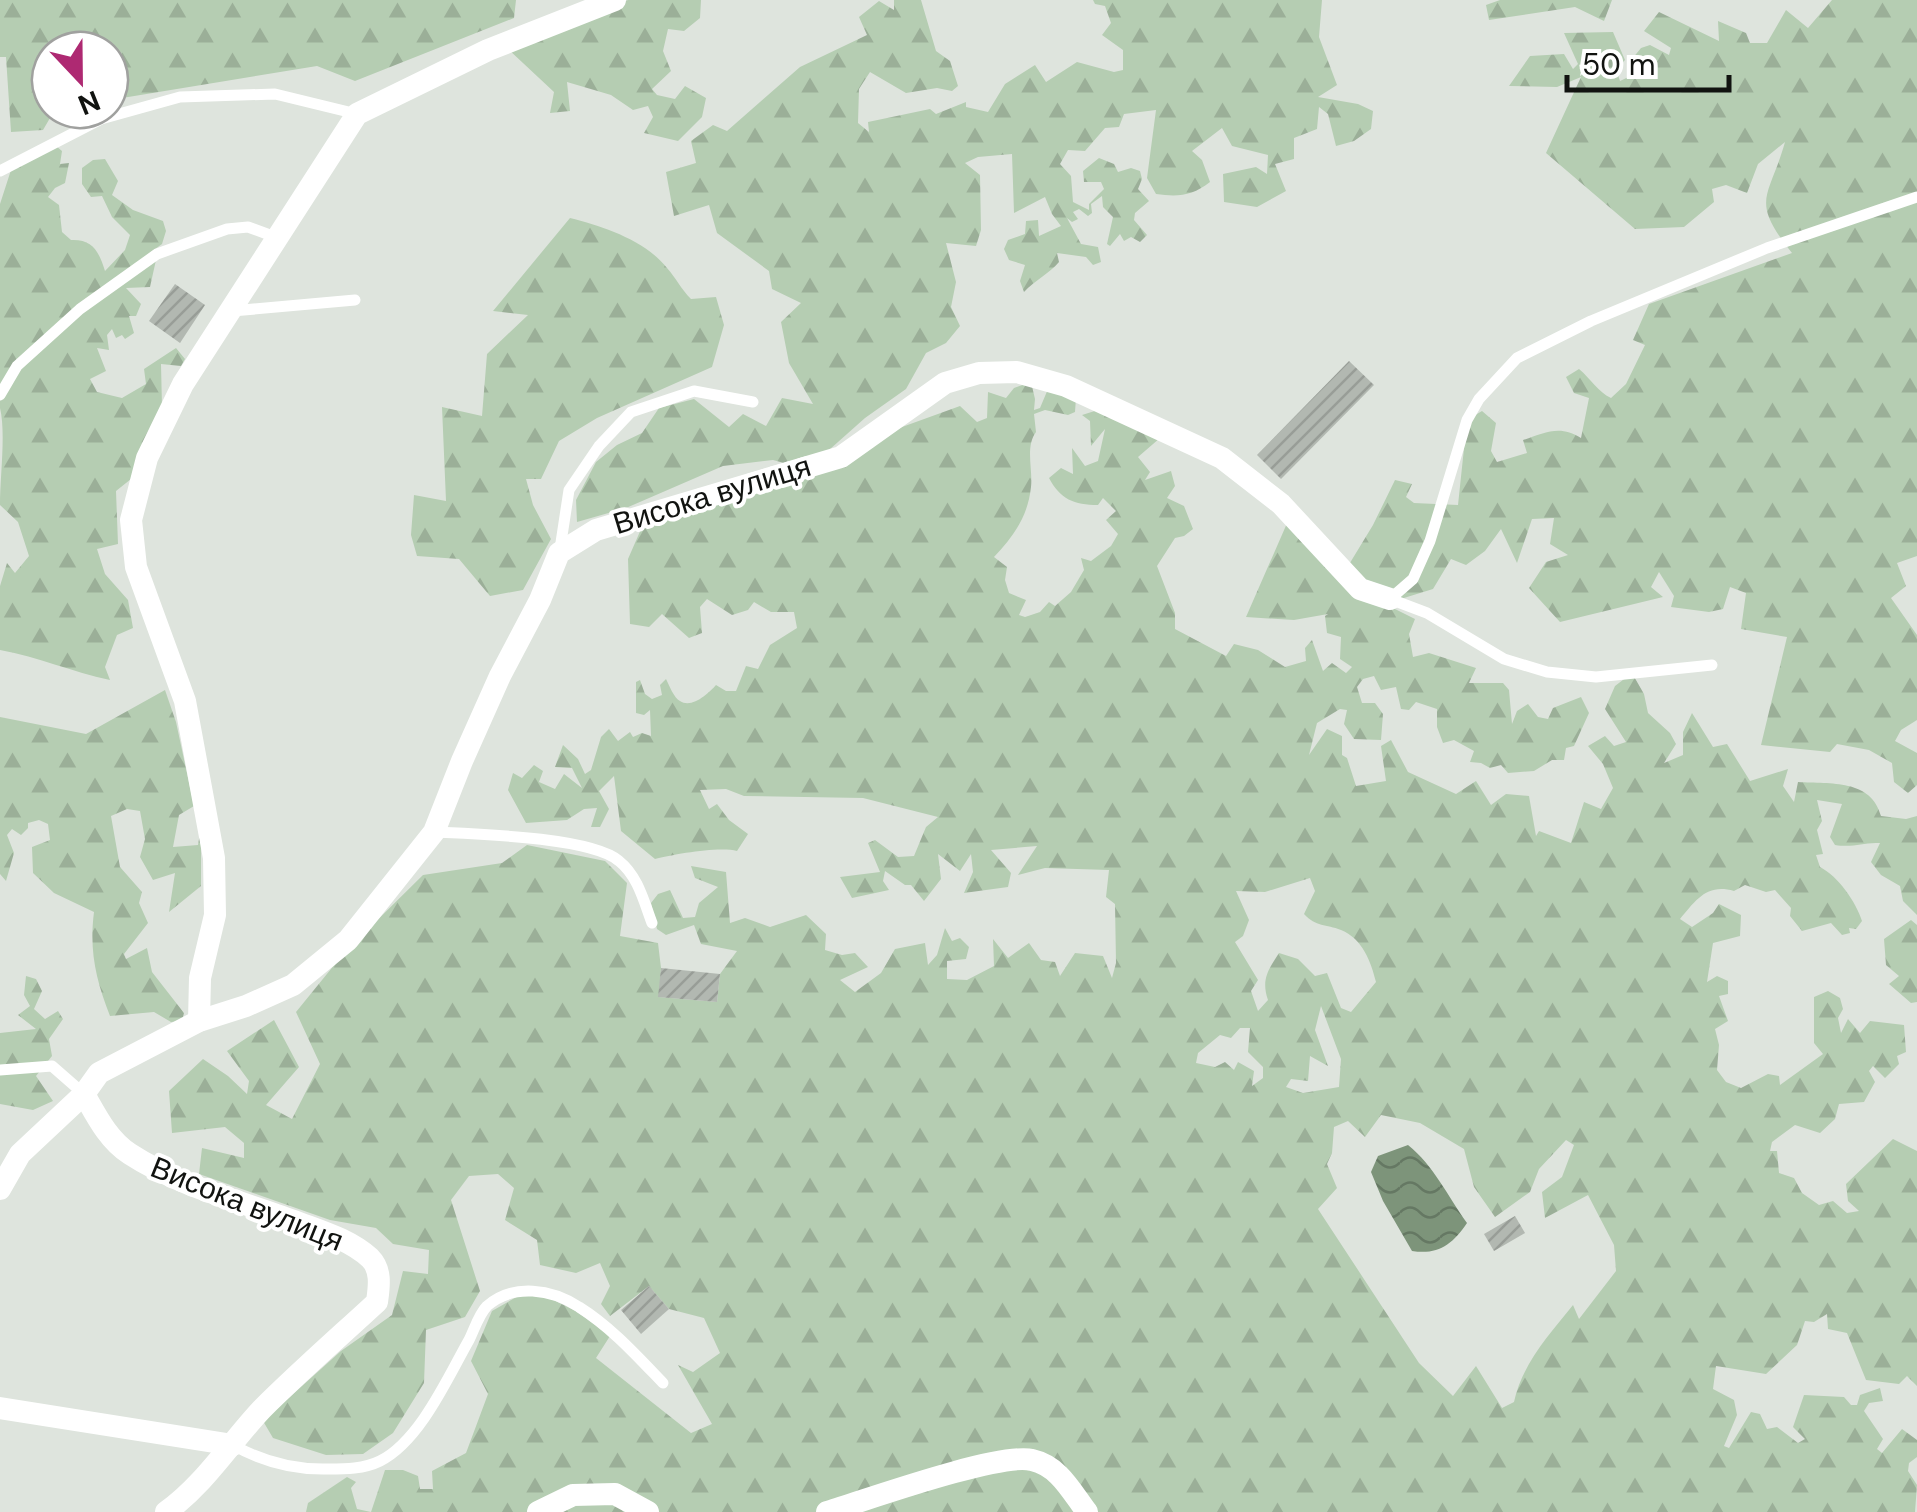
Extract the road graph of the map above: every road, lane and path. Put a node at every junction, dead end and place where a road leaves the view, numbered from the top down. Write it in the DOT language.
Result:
graph roads {
  1 [pos="615,0"];
  2 [pos="357,114"];
  3 [pos="0,172"];
  4 [pos="1917,197"];
  5 [pos="278,238"];
  6 [pos="355,300"];
  7 [pos="232,311"];
  8 [pos="0,395"];
  9 [pos="752,402"];
  10 [pos="559,554"];
  11 [pos="1390,599"];
  12 [pos="1712,665"];
  13 [pos="434,832"];
  14 [pos="652,923"];
  15 [pos="199,1021"];
  16 [pos="0,1070"];
  17 [pos="84,1094"];
  18 [pos="0,1189"];
  19 [pos="663,1383"];
  20 [pos="0,1408"];
  21 [pos="233,1445"];
  22 [pos="166,1512"];
  23 [pos="538,1512"];
  24 [pos="648,1512"];
  25 [pos="827,1512"];
  26 [pos="1087,1512"];
  1 -- 2 [label="street"];
  2 -- 3 [label="lane"];
  2 -- 5 [label="street"];
  4 -- 11 [label="lane"];
  5 -- 7 [label="street"];
  5 -- 8 [label="lane"];
  6 -- 7 [label="lane"];
  7 -- 15 [label="street"];
  9 -- 10 [label="lane"];
  10 -- 11 [label="street, Висока вулиця"];
  10 -- 13 [label="street"];
  11 -- 12 [label="lane"];
  13 -- 14 [label="lane"];
  13 -- 15 [label="street"];
  15 -- 17 [label="street"];
  16 -- 17 [label="lane"];
  17 -- 18 [label="street"];
  17 -- 21 [label="street, Висока вулиця"];
  19 -- 21 [label="lane"];
  20 -- 21 [label="street"];
  21 -- 22 [label="street, Висока вулиця"];
  23 -- 24 [label="street"];
  25 -- 26 [label="street"];
}
